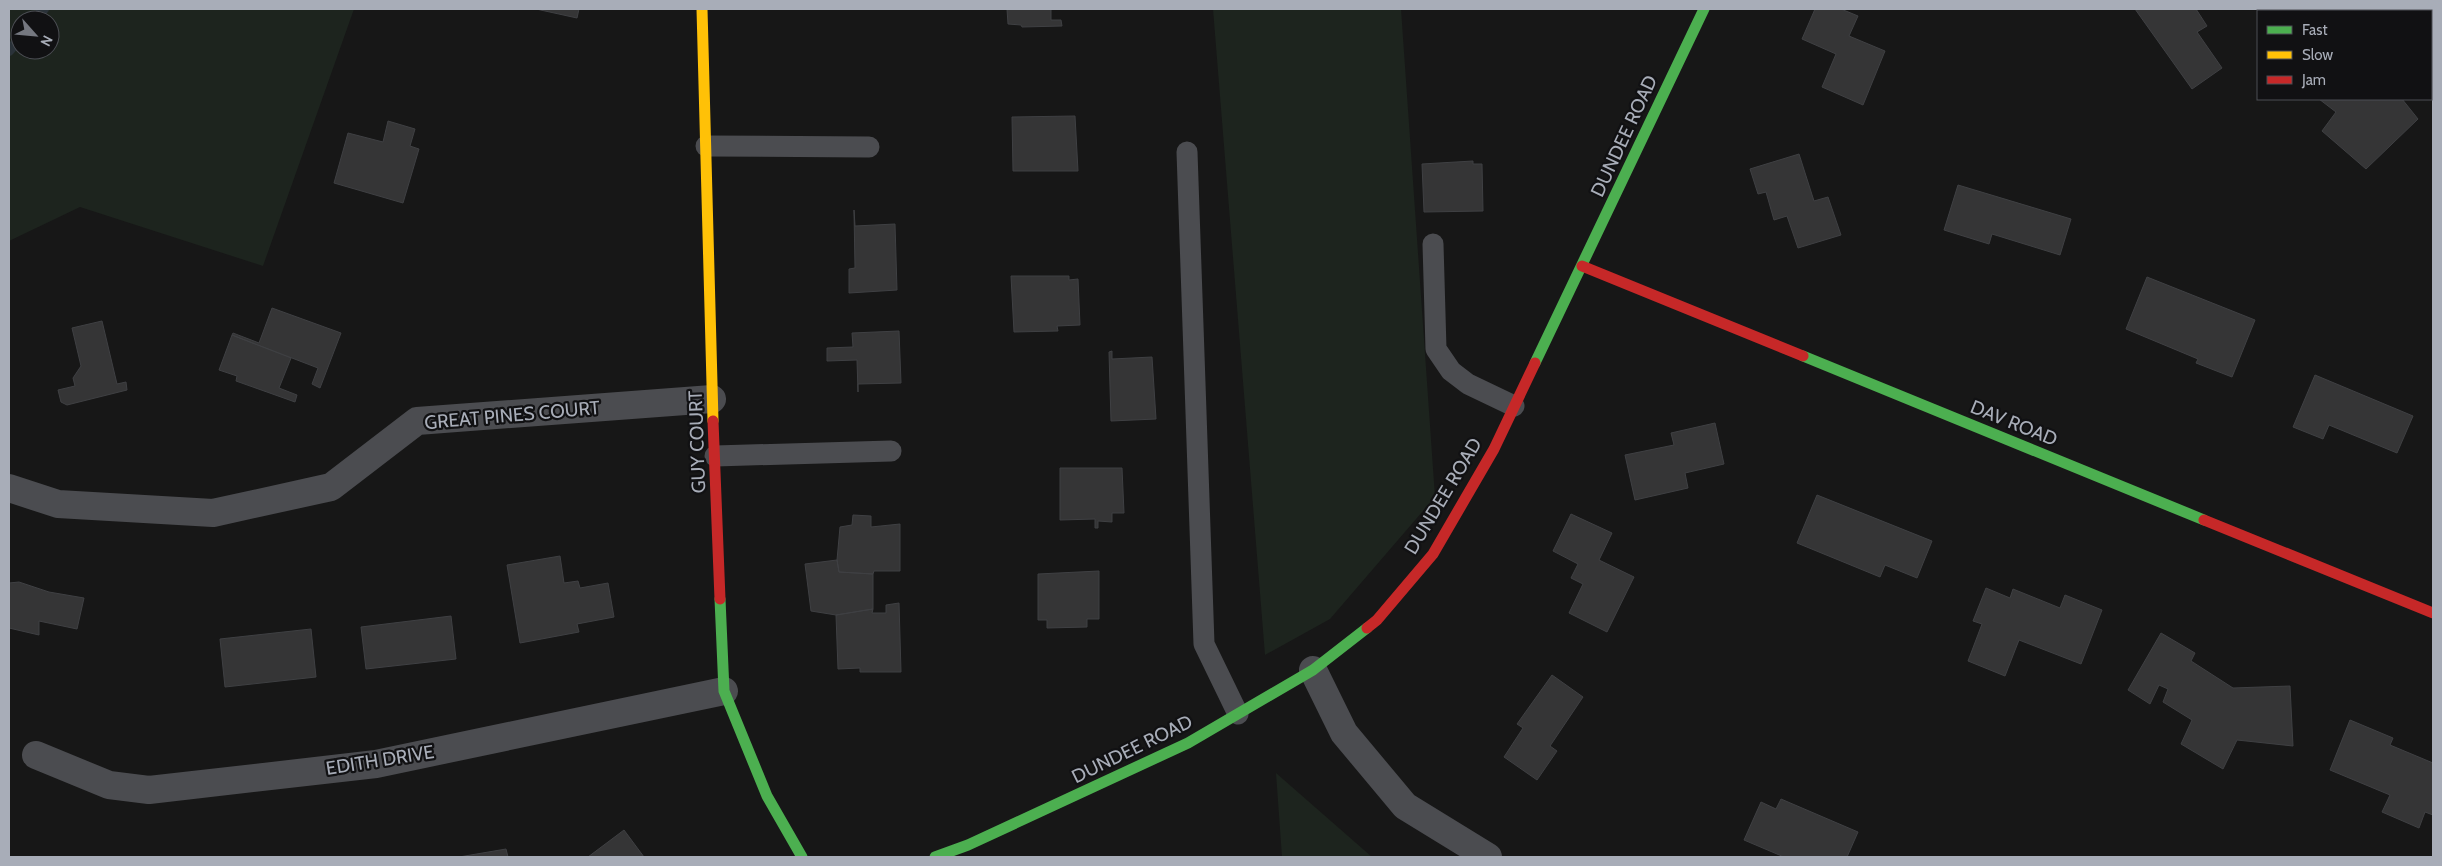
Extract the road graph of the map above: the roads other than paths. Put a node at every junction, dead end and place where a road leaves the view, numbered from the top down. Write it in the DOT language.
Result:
graph roads {
  1 [pos="702,9"];
  2 [pos="1704,9"];
  3 [pos="706,146"];
  4 [pos="869,147"];
  5 [pos="1187,152"];
  6 [pos="1433,244"];
  7 [pos="1582,266"];
  8 [pos="712,399"];
  9 [pos="1514,406"];
  10 [pos="891,451"];
  11 [pos="715,456"];
  12 [pos="9,488"];
  13 [pos="2433,613"];
  14 [pos="1313,670"];
  15 [pos="724,691"];
  16 [pos="1238,714"];
  17 [pos="36,755"];
  18 [pos="802,857"];
  19 [pos="935,857"];
  20 [pos="1488,857"];
  1 -- 3 [label="street, GUY COURT"];
  2 -- 7 [label="street, DUNDEE ROAD"];
  3 -- 4 [label="lane"];
  3 -- 8 [label="street, GUY COURT"];
  5 -- 16 [label="lane"];
  6 -- 9 [label="lane"];
  7 -- 9 [label="street, DUNDEE ROAD"];
  7 -- 13 [label="street, DAV ROAD"];
  8 -- 11 [label="street, GUY COURT"];
  8 -- 12 [label="street, GREAT PINES COURT"];
  9 -- 14 [label="street, DUNDEE ROAD"];
  10 -- 11 [label="lane"];
  11 -- 15 [label="street, GUY COURT"];
  14 -- 16 [label="street, DUNDEE ROAD"];
  14 -- 20 [label="street"];
  15 -- 17 [label="street, EDITH DRIVE"];
  15 -- 18 [label="street, GUY COURT"];
  16 -- 19 [label="street, DUNDEE ROAD"];
}
